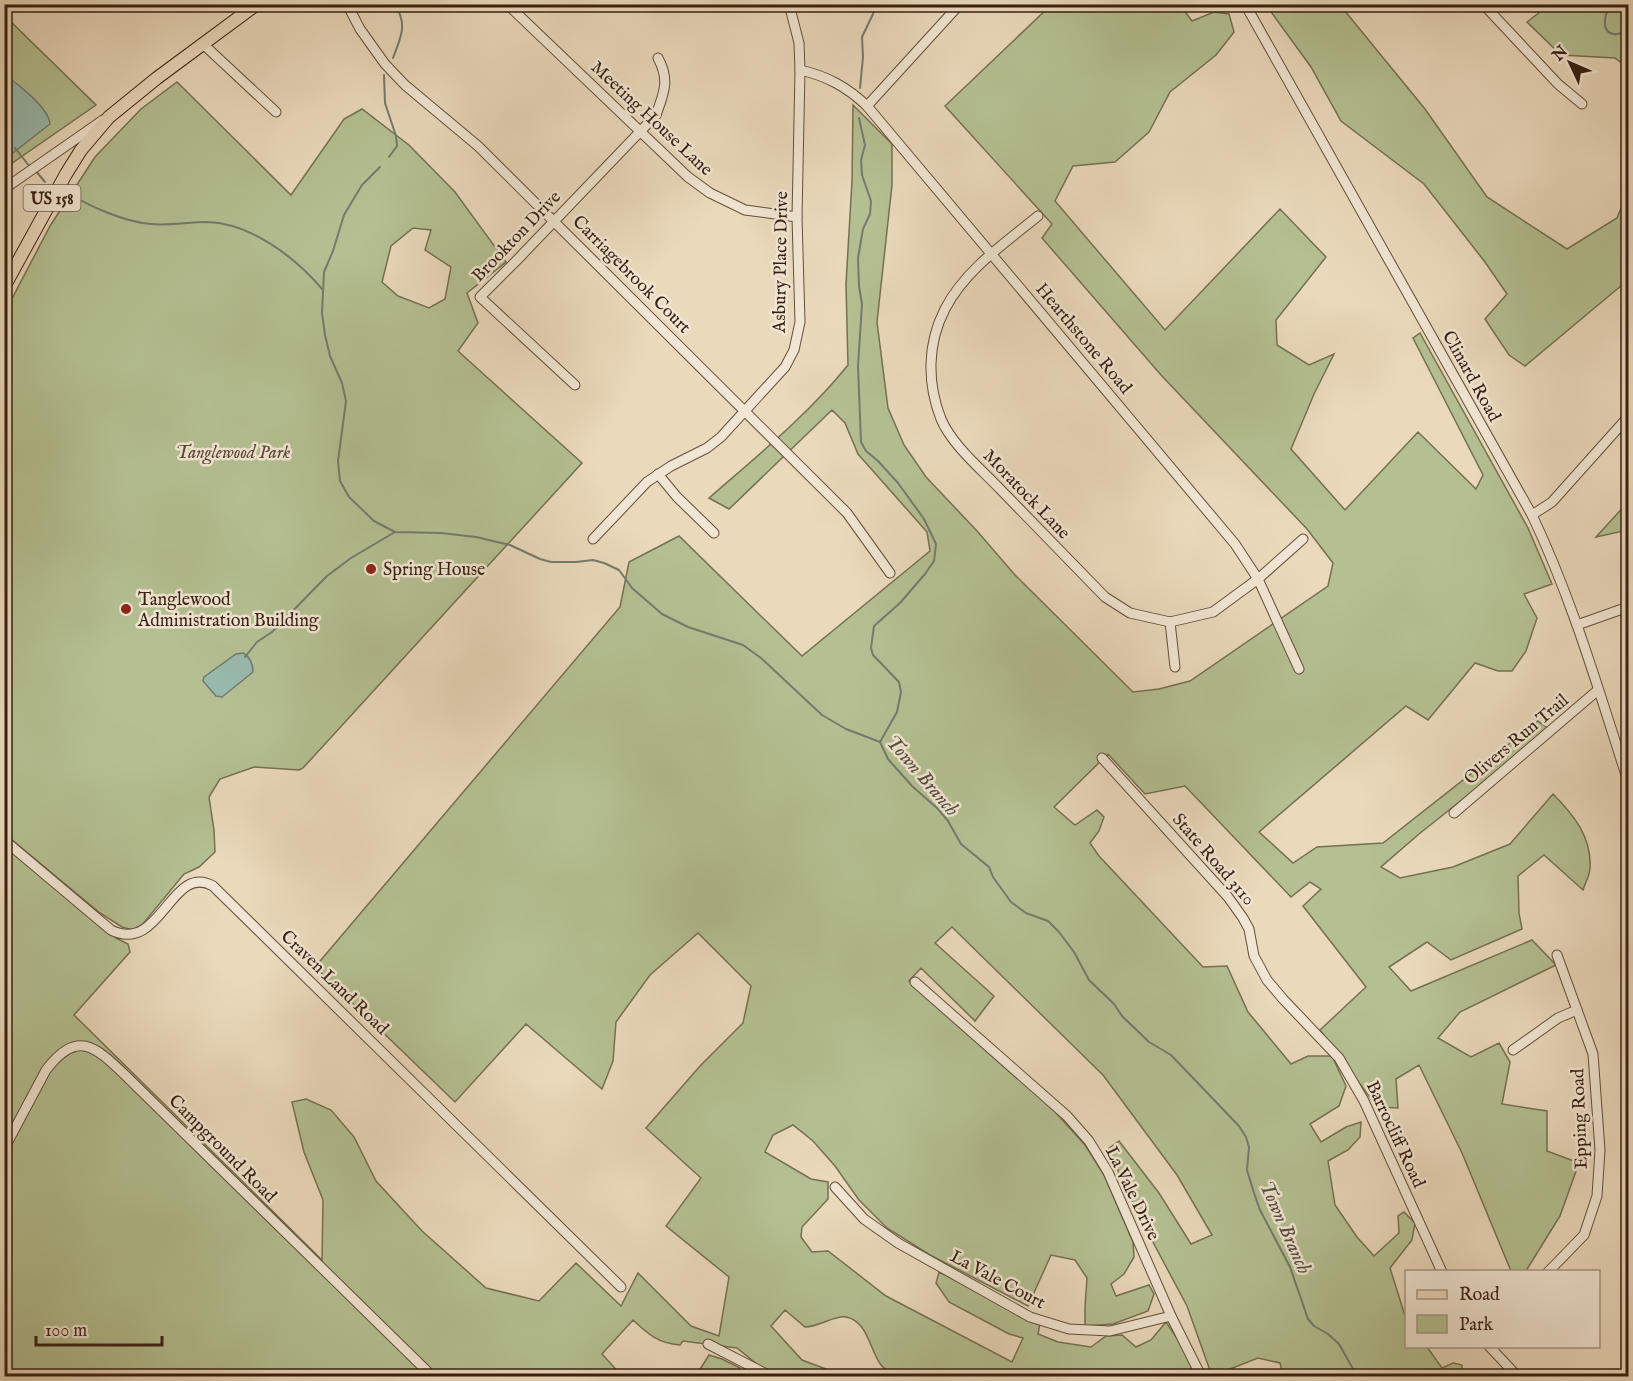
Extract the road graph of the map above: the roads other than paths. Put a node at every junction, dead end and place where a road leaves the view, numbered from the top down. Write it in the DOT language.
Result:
graph roads {
  1 [pos="347,4"];
  2 [pos="507,4"];
  3 [pos="789,4"];
  4 [pos="960,4"];
  5 [pos="1245,4"];
  6 [pos="1483,4"];
  7 [pos="252,6"];
  8 [pos="203,44"];
  9 [pos="658,58"];
  10 [pos="800,70"];
  11 [pos="1582,104"];
  12 [pos="867,106"];
  13 [pos="276,112"];
  14 [pos="109,117"];
  15 [pos="641,132"];
  16 [pos="4,189"];
  17 [pos="1038,216"];
  18 [pos="797,217"];
  19 [pos="554,220"];
  20 [pos="992,254"];
  21 [pos="4,286"];
  22 [pos="575,385"];
  23 [pos="746,412"];
  24 [pos="1629,417"];
  25 [pos="658,474"];
  26 [pos="1532,515"];
  27 [pos="714,533"];
  28 [pos="593,538"];
  29 [pos="1303,539"];
  30 [pos="890,573"];
  31 [pos="1258,579"];
  32 [pos="1629,607"];
  33 [pos="1170,622"];
  34 [pos="1577,625"];
  35 [pos="1174,667"];
  36 [pos="1299,669"];
  37 [pos="1598,690"];
  38 [pos="1102,758"];
  39 [pos="1629,782"];
  40 [pos="1454,813"];
  41 [pos="4,840"];
  42 [pos="1557,955"];
  43 [pos="915,982"];
  44 [pos="1577,1010"];
  45 [pos="1304,1021"];
  46 [pos="1513,1050"];
  47 [pos="4,1149"];
  48 [pos="835,1187"];
  49 [pos="1441,1270"];
  50 [pos="1550,1270"];
  51 [pos="621,1287"];
  52 [pos="1171,1316"];
  53 [pos="708,1344"];
  54 [pos="1489,1348"];
  55 [pos="432,1377"];
  56 [pos="770,1377"];
  57 [pos="1200,1377"];
  58 [pos="1516,1377"];
  1 -- 19 [label="street, Carriagebrook Court"];
  2 -- 15 [label="street, Meeting House Lane"];
  3 -- 10 [label="street, Asbury Place Drive"];
  4 -- 12 [label="street"];
  5 -- 26 [label="street, Clinard Road"];
  6 -- 11 [label="street"];
  7 -- 8 [label="main road, US 158"];
  8 -- 13 [label="street"];
  8 -- 14 [label="main road, US 158"];
  9 -- 15 [label="street, Brookton Drive"];
  10 -- 12 [label="street, Hearthstone Road"];
  10 -- 18 [label="street, Asbury Place Drive"];
  12 -- 20 [label="street, Hearthstone Road"];
  14 -- 16 [label="street"];
  14 -- 21 [label="main road, US 158"];
  15 -- 18 [label="street, Meeting House Lane"];
  15 -- 19 [label="street, Brookton Drive"];
  17 -- 20 [label="street, Moratock Lane"];
  18 -- 23 [label="street, Asbury Place Drive"];
  19 -- 22 [label="street, Brookton Drive"];
  19 -- 23 [label="street, Carriagebrook Court"];
  20 -- 31 [label="street, Hearthstone Road"];
  20 -- 33 [label="street, Moratock Lane"];
  23 -- 25 [label="street, Asbury Place Drive"];
  23 -- 30 [label="street, Carriagebrook Court"];
  24 -- 26 [label="street"];
  25 -- 27 [label="street"];
  25 -- 28 [label="street, Asbury Place Drive"];
  26 -- 34 [label="street, Clinard Road"];
  29 -- 31 [label="street, Moratock Lane"];
  31 -- 33 [label="street, Moratock Lane"];
  31 -- 36 [label="street, Hearthstone Road"];
  32 -- 34 [label="street"];
  33 -- 35 [label="street"];
  34 -- 37 [label="street, Clinard Road"];
  37 -- 39 [label="street, Clinard Road"];
  37 -- 40 [label="street, Olivers Run Trail"];
  38 -- 45 [label="street, State Road 3110"];
  41 -- 51 [label="street, Craven Land Road"];
  42 -- 44 [label="street, Epping Road"];
  43 -- 52 [label="street, La Vale Drive"];
  44 -- 46 [label="street"];
  44 -- 50 [label="street, Epping Road"];
  45 -- 49 [label="street, Barrocliff Road"];
  47 -- 55 [label="street, Campground Road"];
  48 -- 52 [label="street, La Vale Court"];
  52 -- 57 [label="street, La Vale Drive"];
  53 -- 56 [label="street"];
  54 -- 58 [label="street"];
}
